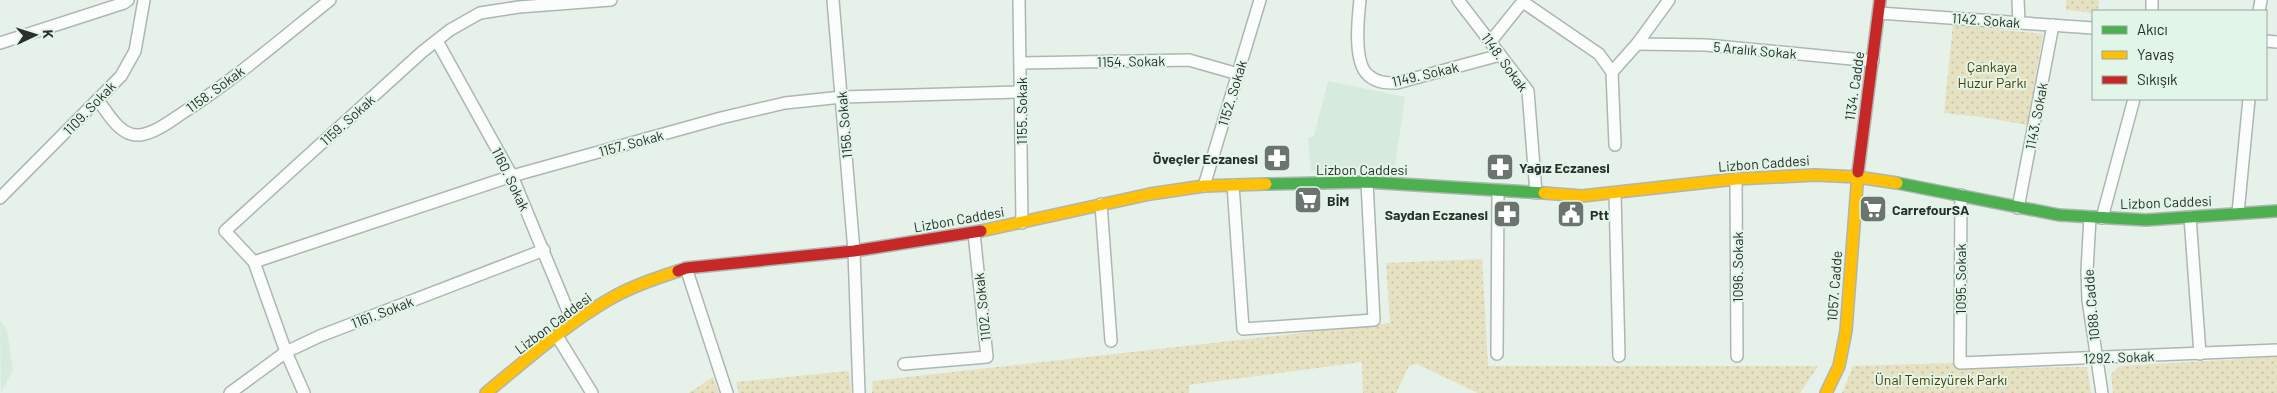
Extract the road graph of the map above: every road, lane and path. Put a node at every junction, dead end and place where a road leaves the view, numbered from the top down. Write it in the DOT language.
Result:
graph roads {
  1 [pos="128,0"];
  2 [pos="144,0"];
  3 [pos="330,0"];
  4 [pos="611,0"];
  5 [pos="833,0"];
  6 [pos="1020,0"];
  7 [pos="1260,0"];
  8 [pos="1360,0"];
  9 [pos="1458,0"];
  10 [pos="1670,0"];
  11 [pos="1880,0"];
  12 [pos="2018,0"];
  13 [pos="1524,1"];
  14 [pos="1879,13"];
  15 [pos="2019,23"];
  16 [pos="2053,25"];
  17 [pos="2092,28"];
  18 [pos="437,41"];
  19 [pos="1491,41"];
  20 [pos="0,44"];
  21 [pos="1637,44"];
  22 [pos="1500,56"];
  23 [pos="1873,61"];
  24 [pos="1022,62"];
  25 [pos="1612,72"];
  26 [pos="1238,74"];
  27 [pos="1020,92"];
  28 [pos="842,98"];
  29 [pos="98,100"];
  30 [pos="2134,100"];
  31 [pos="2249,100"];
  32 [pos="1615,145"];
  33 [pos="512,176"];
  34 [pos="1857,177"];
  35 [pos="1736,179"];
  36 [pos="1367,182"];
  37 [pos="1233,185"];
  38 [pos="1204,186"];
  39 [pos="1498,191"];
  40 [pos="1536,193"];
  41 [pos="1615,194"];
  42 [pos="1961,195"];
  43 [pos="0,198"];
  44 [pos="1101,204"];
  45 [pos="2018,208"];
  46 [pos="2277,211"];
  47 [pos="2238,213"];
  48 [pos="2090,217"];
  49 [pos="2190,217"];
  50 [pos="2102,218"];
  51 [pos="1022,223"];
  52 [pos="974,233"];
  53 [pos="544,250"];
  54 [pos="854,251"];
  55 [pos="254,262"];
  56 [pos="686,268"];
  57 [pos="573,323"];
  58 [pos="557,336"];
  59 [pos="1111,341"];
  60 [pos="2277,350"];
  61 [pos="286,352"];
  62 [pos="1497,354"];
  63 [pos="2200,354"];
  64 [pos="1619,356"];
  65 [pos="1738,356"];
  66 [pos="2097,358"];
  67 [pos="1960,363"];
  68 [pos="904,364"];
  69 [pos="230,393"];
  70 [pos="304,393"];
  71 [pos="486,393"];
  72 [pos="592,393"];
  73 [pos="726,393"];
  74 [pos="859,393"];
  75 [pos="1826,393"];
  76 [pos="2102,393"];
  1 -- 20 [label="street"];
  2 -- 29 [label="street, 1109. Sokak"];
  3 -- 29 [label="street, 1158. Sokak"];
  4 -- 18 [label="street, 1159. Sokak"];
  5 -- 28 [label="street, 1156. Sokak"];
  6 -- 24 [label="street, 1155. Sokak"];
  7 -- 26 [label="street, 1152. Sokak"];
  8 -- 22 [label="street, 1149. Sokak"];
  9 -- 19 [label="street, 1148. Sokak"];
  10 -- 21 [label="street"];
  11 -- 14 [label="main road, 1134. Cadde"];
  12 -- 15 [label="street"];
  13 -- 19 [label="street"];
  13 -- 25 [label="street"];
  14 -- 15 [label="street, 1142. Sokak"];
  14 -- 23 [label="main road, 1134. Cadde"];
  15 -- 16 [label="street, 1142. Sokak"];
  16 -- 17 [label="street, 1142. Sokak"];
  16 -- 45 [label="street, 1143. Sokak"];
  18 -- 33 [label="street, 1160. Sokak"];
  18 -- 55 [label="street, 1159. Sokak"];
  19 -- 22 [label="street, 1148. Sokak"];
  21 -- 23 [label="street, 5 Aralık Sokak"];
  21 -- 25 [label="street"];
  22 -- 40 [label="street, 1148. Sokak"];
  23 -- 34 [label="main road, 1134. Cadde"];
  24 -- 26 [label="street, 1154. Sokak"];
  24 -- 27 [label="street, 1155. Sokak"];
  25 -- 32 [label="street"];
  26 -- 38 [label="street, 1152. Sokak"];
  27 -- 28 [label="street, 1157. Sokak"];
  27 -- 51 [label="street, 1155. Sokak"];
  28 -- 33 [label="street, 1157. Sokak"];
  28 -- 54 [label="street, 1156. Sokak"];
  29 -- 43 [label="street, 1109. Sokak"];
  30 -- 50 [label="street"];
  31 -- 47 [label="street"];
  33 -- 53 [label="street, 1160. Sokak"];
  33 -- 55 [label="street, 1157. Sokak"];
  34 -- 35 [label="main road, Lizbon Caddesi"];
  34 -- 42 [label="main road, Lizbon Caddesi"];
  34 -- 75 [label="main road, 1057. Cadde"];
  35 -- 41 [label="main road, Lizbon Caddesi"];
  35 -- 65 [label="street, 1096. Sokak"];
  36 -- 37 [label="main road, Lizbon Caddesi"];
  36 -- 37 [label="street"];
  36 -- 39 [label="main road, Lizbon Caddesi"];
  37 -- 38 [label="main road, Lizbon Caddesi"];
  38 -- 44 [label="main road, Lizbon Caddesi"];
  39 -- 40 [label="main road, Lizbon Caddesi"];
  39 -- 62 [label="street"];
  40 -- 41 [label="main road, Lizbon Caddesi"];
  41 -- 64 [label="street"];
  42 -- 45 [label="main road, Lizbon Caddesi"];
  42 -- 67 [label="street, 1095. Sokak"];
  44 -- 51 [label="main road, Lizbon Caddesi"];
  44 -- 59 [label="street"];
  45 -- 48 [label="main road, Lizbon Caddesi"];
  46 -- 47 [label="main road, Lizbon Caddesi"];
  47 -- 49 [label="main road, Lizbon Caddesi"];
  48 -- 50 [label="main road, Lizbon Caddesi"];
  48 -- 66 [label="street, 1088. Cadde"];
  49 -- 50 [label="main road, Lizbon Caddesi"];
  49 -- 63 [label="street"];
  51 -- 52 [label="main road, Lizbon Caddesi"];
  52 -- 54 [label="main road, Lizbon Caddesi"];
  52 -- 68 [label="street, 1102. Sokak"];
  53 -- 57 [label="street, 1160. Sokak"];
  53 -- 61 [label="street, 1161. Sokak"];
  54 -- 56 [label="main road, Lizbon Caddesi"];
  54 -- 74 [label="street, 1156. Sokak"];
  55 -- 61 [label="street, 1159. Sokak"];
  56 -- 57 [label="main road, Lizbon Caddesi"];
  56 -- 73 [label="street"];
  57 -- 58 [label="main road, Lizbon Caddesi"];
  58 -- 71 [label="main road, Lizbon Caddesi"];
  58 -- 72 [label="street"];
  60 -- 63 [label="street, 1292. Sokak"];
  61 -- 69 [label="street, 1161. Sokak"];
  61 -- 70 [label="street, 1159. Sokak"];
  63 -- 66 [label="street, 1292. Sokak"];
  66 -- 67 [label="street, 1292. Sokak"];
  66 -- 76 [label="street, 1088. Cadde"];
}
